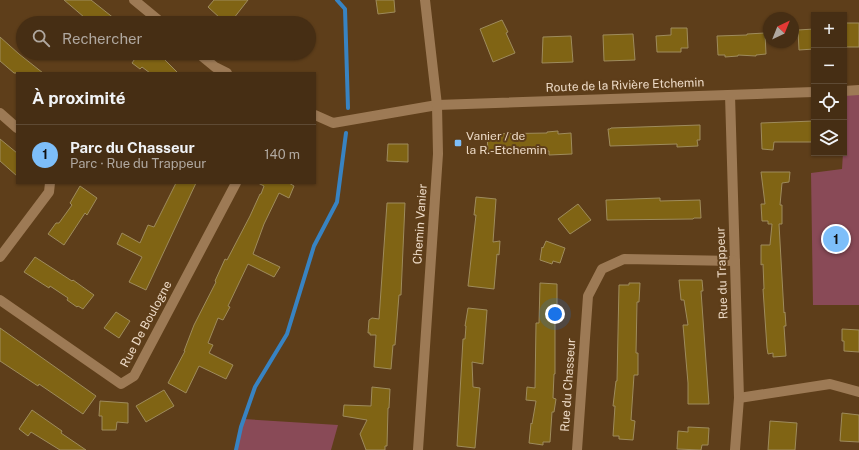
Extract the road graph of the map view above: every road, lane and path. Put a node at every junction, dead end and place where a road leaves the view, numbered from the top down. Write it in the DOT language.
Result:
graph roads {
  1 [pos="134,0"];
  2 [pos="425,0"];
  3 [pos="153,16"];
  4 [pos="206,60"];
  5 [pos="225,72"];
  6 [pos="859,90"];
  7 [pos="847,91"];
  8 [pos="811,92"];
  9 [pos="730,95"];
  10 [pos="437,105"];
  11 [pos="0,113"];
  12 [pos="316,114"];
  13 [pos="16,127"];
  14 [pos="50,184"];
  15 [pos="235,184"];
  16 [pos="0,257"];
  17 [pos="735,261"];
  18 [pos="0,300"];
  19 [pos="859,392"];
  20 [pos="739,398"];
  21 [pos="418,450"];
  22 [pos="577,450"];
  23 [pos="735,450"];
  1 -- 3 [label="street"];
  2 -- 10 [label="street, Chemin Vanier"];
  4 -- 5 [label="street"];
  6 -- 7 [label="street"];
  8 -- 9 [label="street, Route de la Rivière Etchemin"];
  9 -- 10 [label="street, Route de la Rivière Etchemin"];
  9 -- 17 [label="street, Rue du Trappeur"];
  10 -- 12 [label="street, Route de la Rivière Etchemin"];
  10 -- 21 [label="street, Chemin Vanier"];
  11 -- 13 [label="street"];
  14 -- 16 [label="street"];
  15 -- 18 [label="street, Rue De Boulogne"];
  17 -- 20 [label="street, Rue du Trappeur"];
  17 -- 22 [label="street, Rue du Chasseur"];
  19 -- 20 [label="street"];
  20 -- 23 [label="street, Rue du Trappeur"];
}
